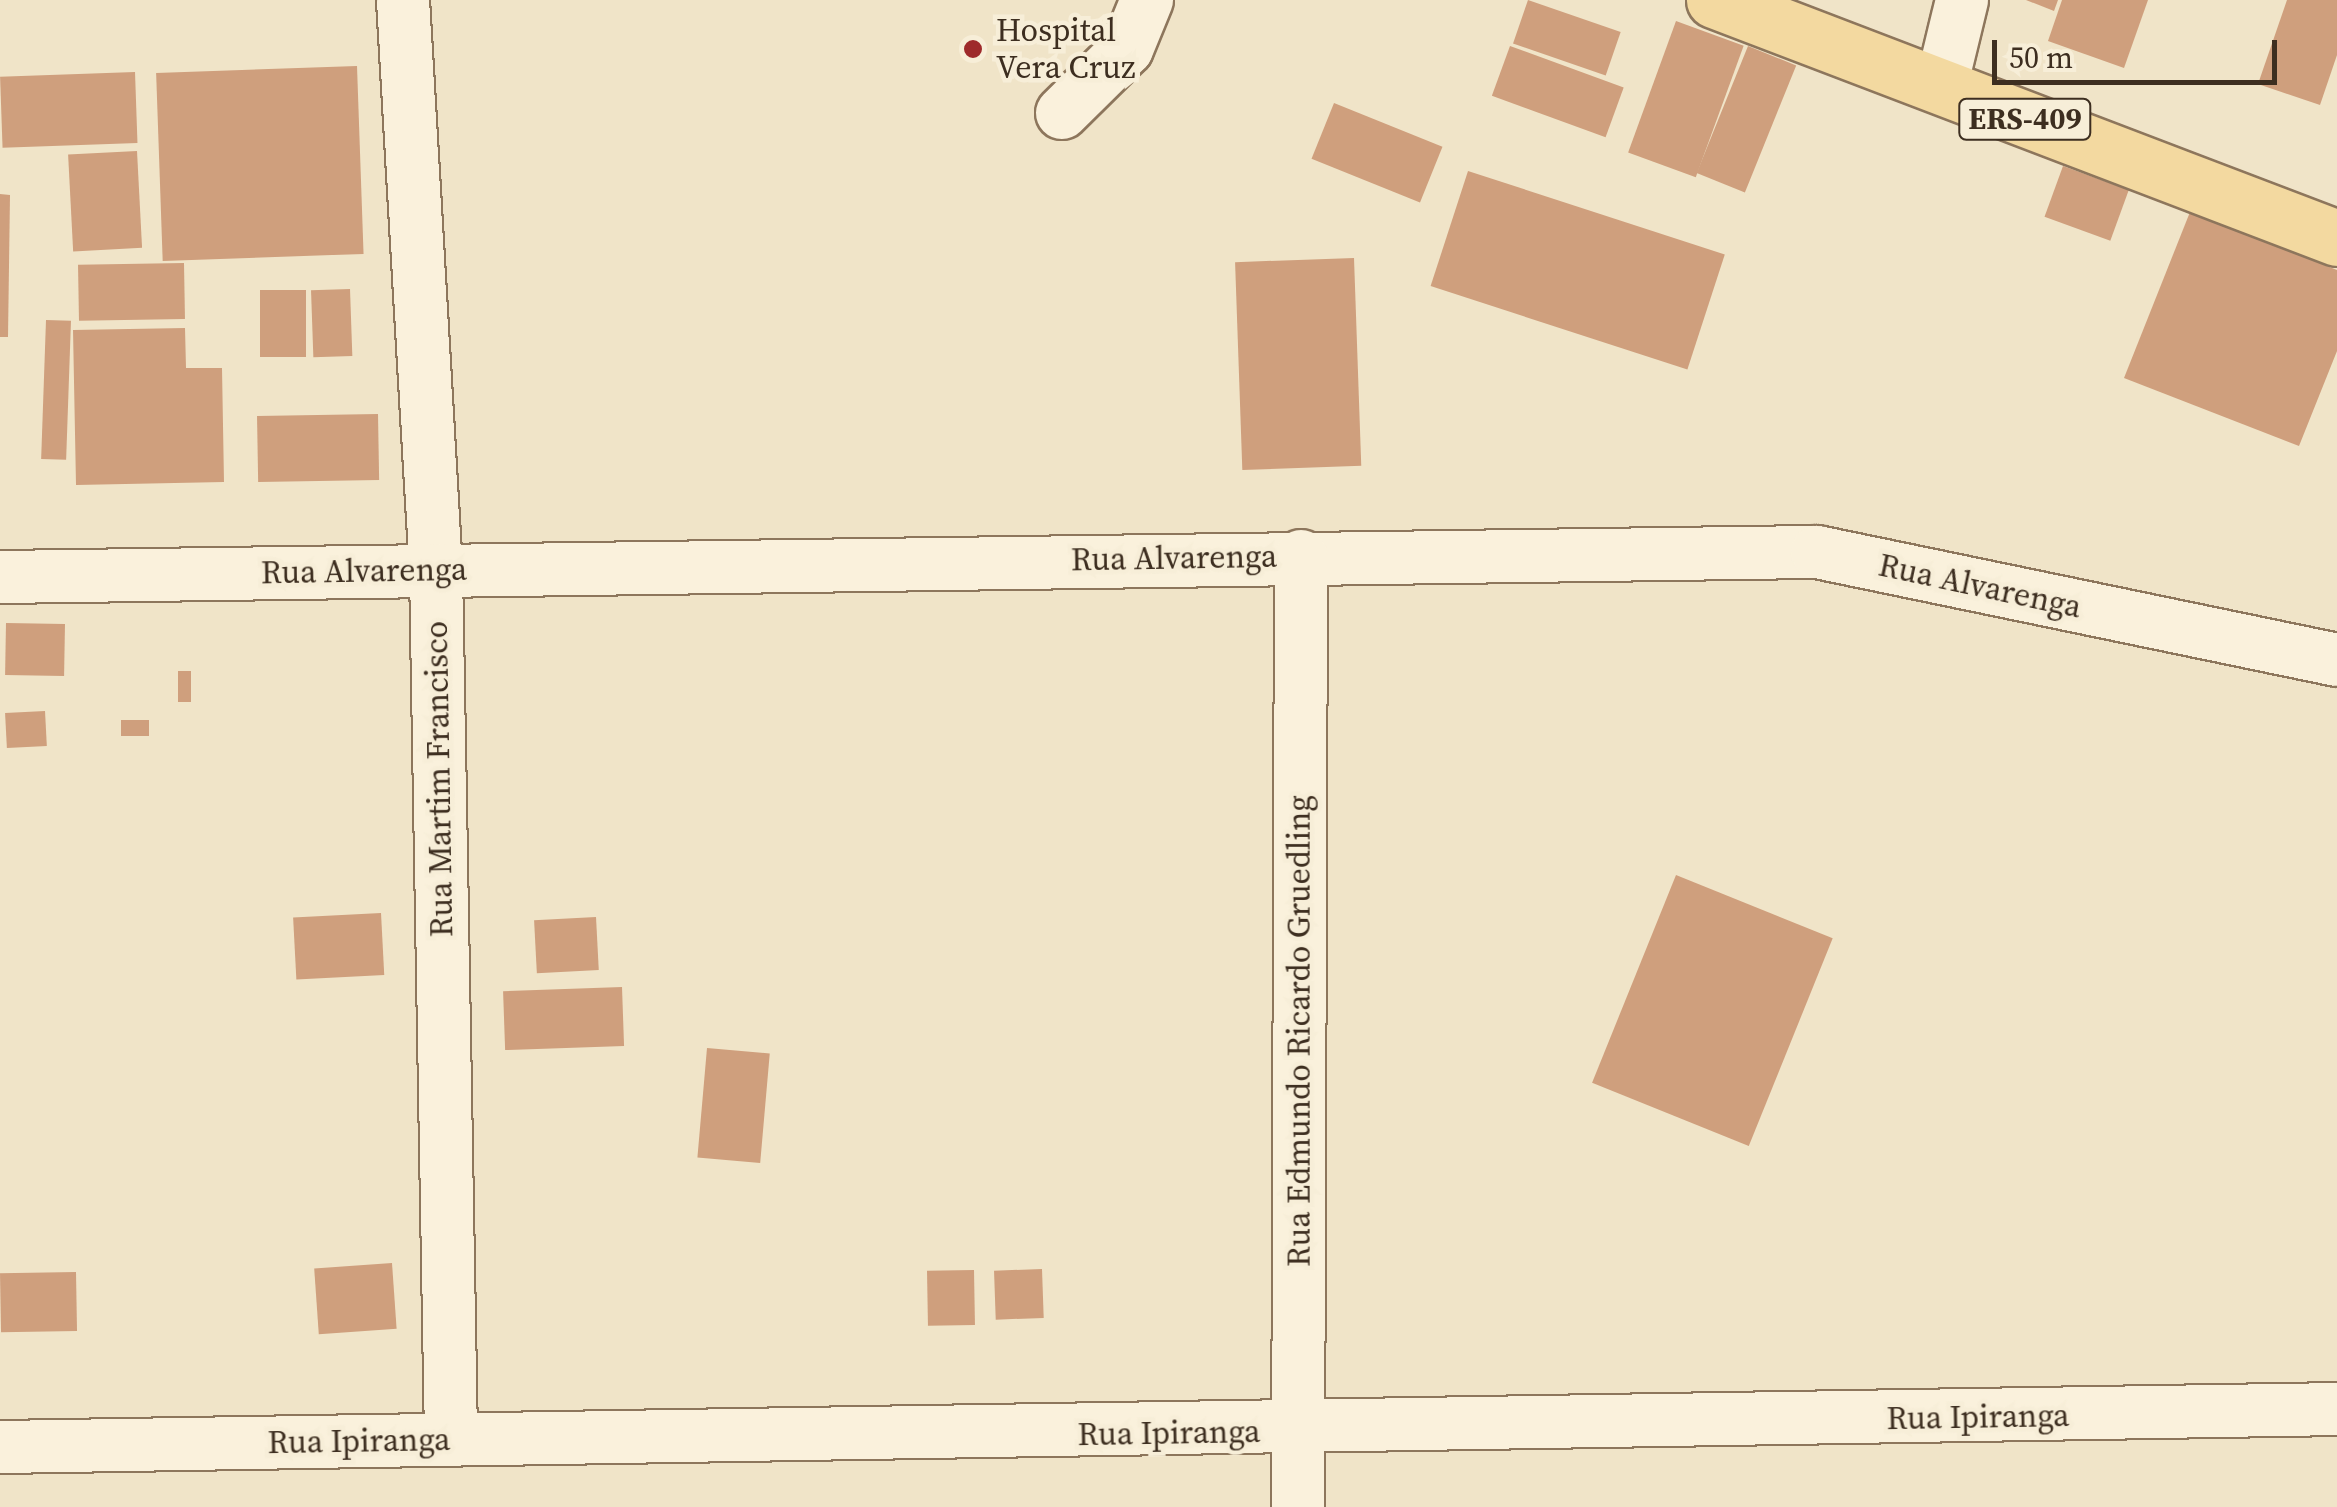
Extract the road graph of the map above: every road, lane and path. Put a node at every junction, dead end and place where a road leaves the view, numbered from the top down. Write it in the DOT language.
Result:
graph roads {
  1 [pos="402,0"];
  2 [pos="1147,0"];
  3 [pos="1714,0"];
  4 [pos="1962,0"];
  5 [pos="1942,87"];
  6 [pos="1062,114"];
  7 [pos="2337,238"];
  8 [pos="1301,556"];
  9 [pos="436,570"];
  10 [pos="0,577"];
  11 [pos="2337,660"];
  12 [pos="2337,1408"];
  13 [pos="1298,1432"];
  14 [pos="451,1440"];
  15 [pos="0,1447"];
  16 [pos="1298,1507"];
  1 -- 9 [label="street, Rua Martim Francisco"];
  2 -- 6 [label="street"];
  3 -- 5 [label="main road, ERS-409"];
  4 -- 5 [label="street"];
  5 -- 7 [label="main road, ERS-409"];
  8 -- 9 [label="street, Rua Alvarenga"];
  8 -- 11 [label="street, Rua Alvarenga"];
  8 -- 13 [label="street, Rua Edmundo Ricardo Gruedling"];
  9 -- 10 [label="street, Rua Alvarenga"];
  9 -- 14 [label="street, Rua Martim Francisco"];
  12 -- 13 [label="street, Rua Ipiranga"];
  13 -- 14 [label="street, Rua Ipiranga"];
  13 -- 16 [label="street, Rua Edmundo Ricardo Gruedling"];
  14 -- 15 [label="street, Rua Ipiranga"];
}
